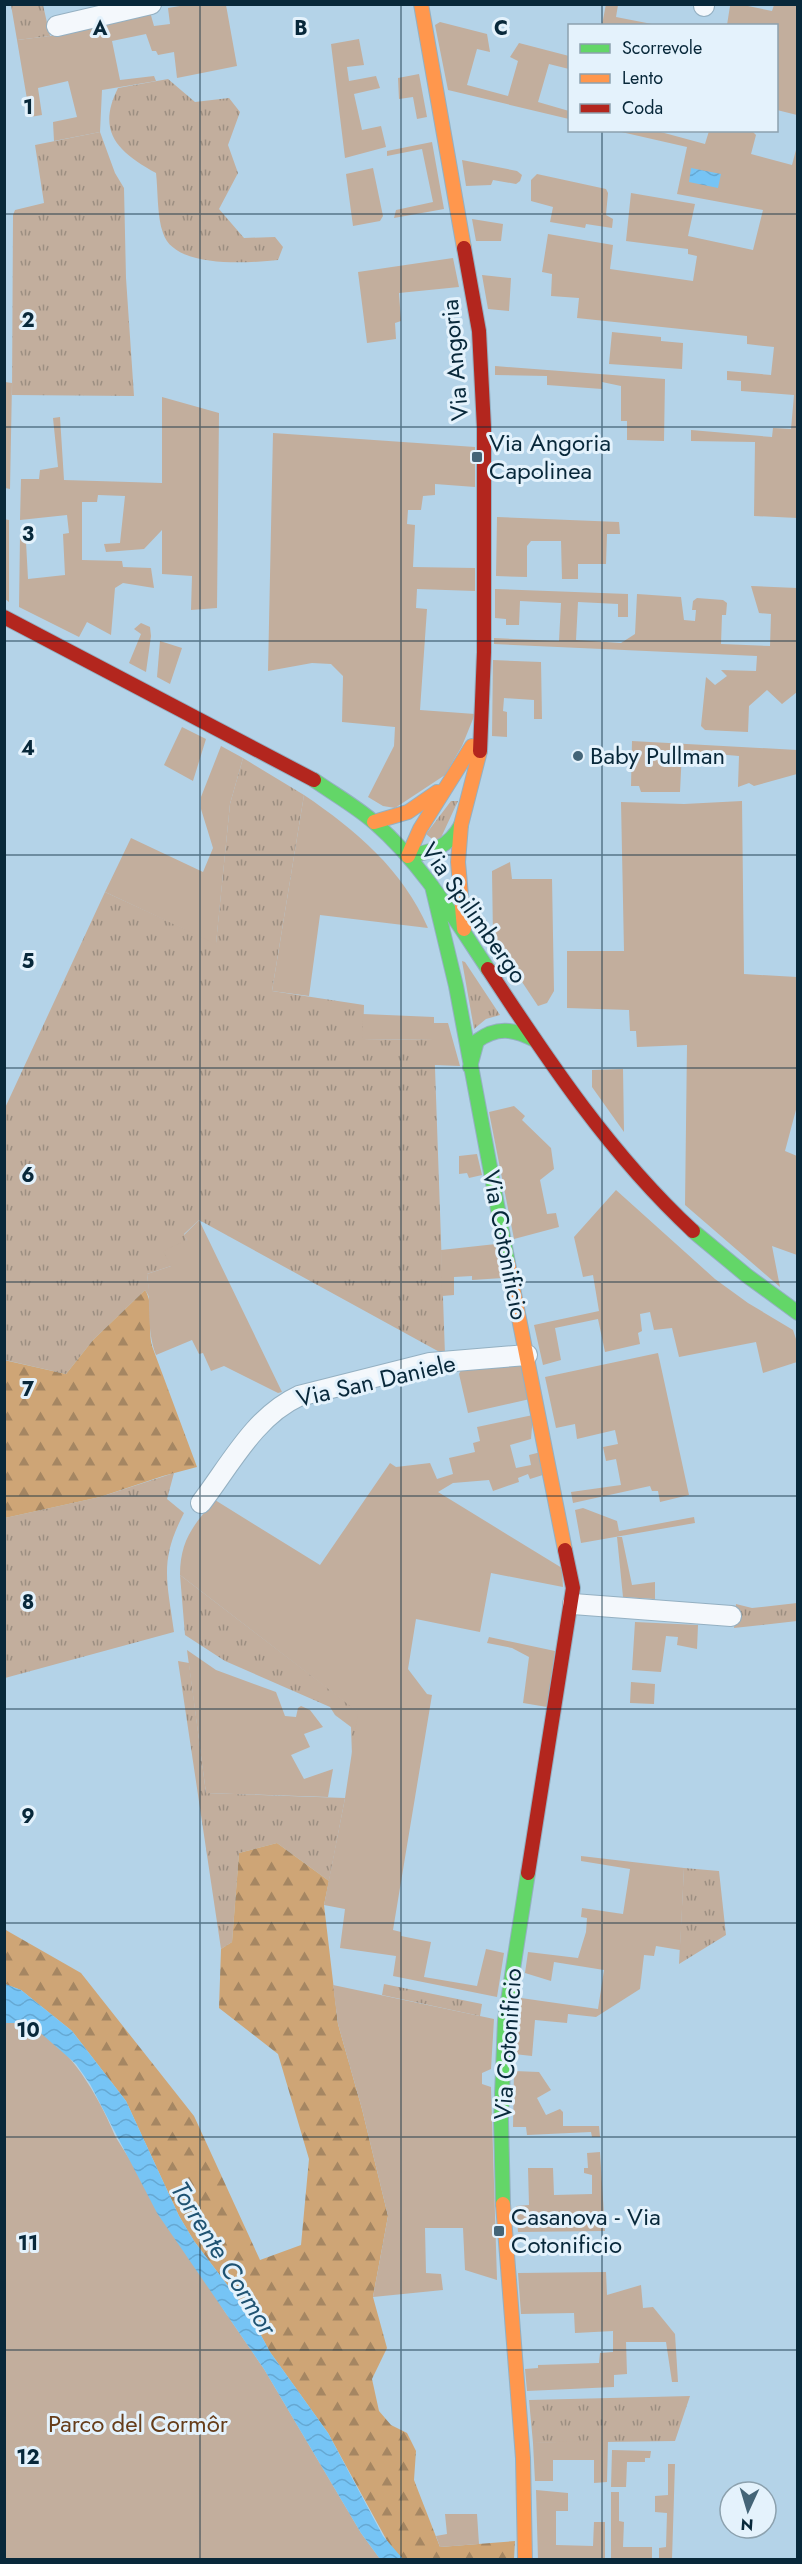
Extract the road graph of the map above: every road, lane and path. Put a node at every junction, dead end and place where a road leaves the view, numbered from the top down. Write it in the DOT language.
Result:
graph roads {
  1 [pos="151,4"];
  2 [pos="421,4"];
  3 [pos="57,26"];
  4 [pos="4,617"];
  5 [pos="482,716"];
  6 [pos="452,780"];
  7 [pos="374,822"];
  8 [pos="461,825"];
  9 [pos="408,856"];
  10 [pos="432,886"];
  11 [pos="465,934"];
  12 [pos="535,1040"];
  13 [pos="470,1068"];
  14 [pos="798,1313"];
  15 [pos="527,1355"];
  16 [pos="201,1503"];
  17 [pos="573,1604"];
  18 [pos="731,1616"];
  19 [pos="525,2559"];
  1 -- 3 [label="street"];
  2 -- 5 [label="street, Via Angoria"];
  4 -- 7 [label="street, Via Spilimbergo"];
  5 -- 6 [label="street, Via Angoria"];
  5 -- 8 [label="street, Via Angoria"];
  6 -- 7 [label="street, Via Angoria"];
  6 -- 9 [label="street, Via Angoria"];
  7 -- 9 [label="street, Via Spilimbergo"];
  8 -- 9 [label="street, Via Angoria"];
  8 -- 11 [label="street, Via Angoria"];
  9 -- 10 [label="street, Via Spilimbergo"];
  10 -- 11 [label="street, Via Spilimbergo"];
  10 -- 13 [label="street, Via Cotonificio"];
  11 -- 12 [label="street, Via Spilimbergo"];
  12 -- 13 [label="street"];
  12 -- 14 [label="street, Via Spilimbergo"];
  13 -- 15 [label="street, Via Cotonificio"];
  15 -- 16 [label="street, Via San Daniele"];
  15 -- 17 [label="street, Via Cotonificio"];
  17 -- 18 [label="street"];
  17 -- 19 [label="street, Via Cotonificio"];
}
